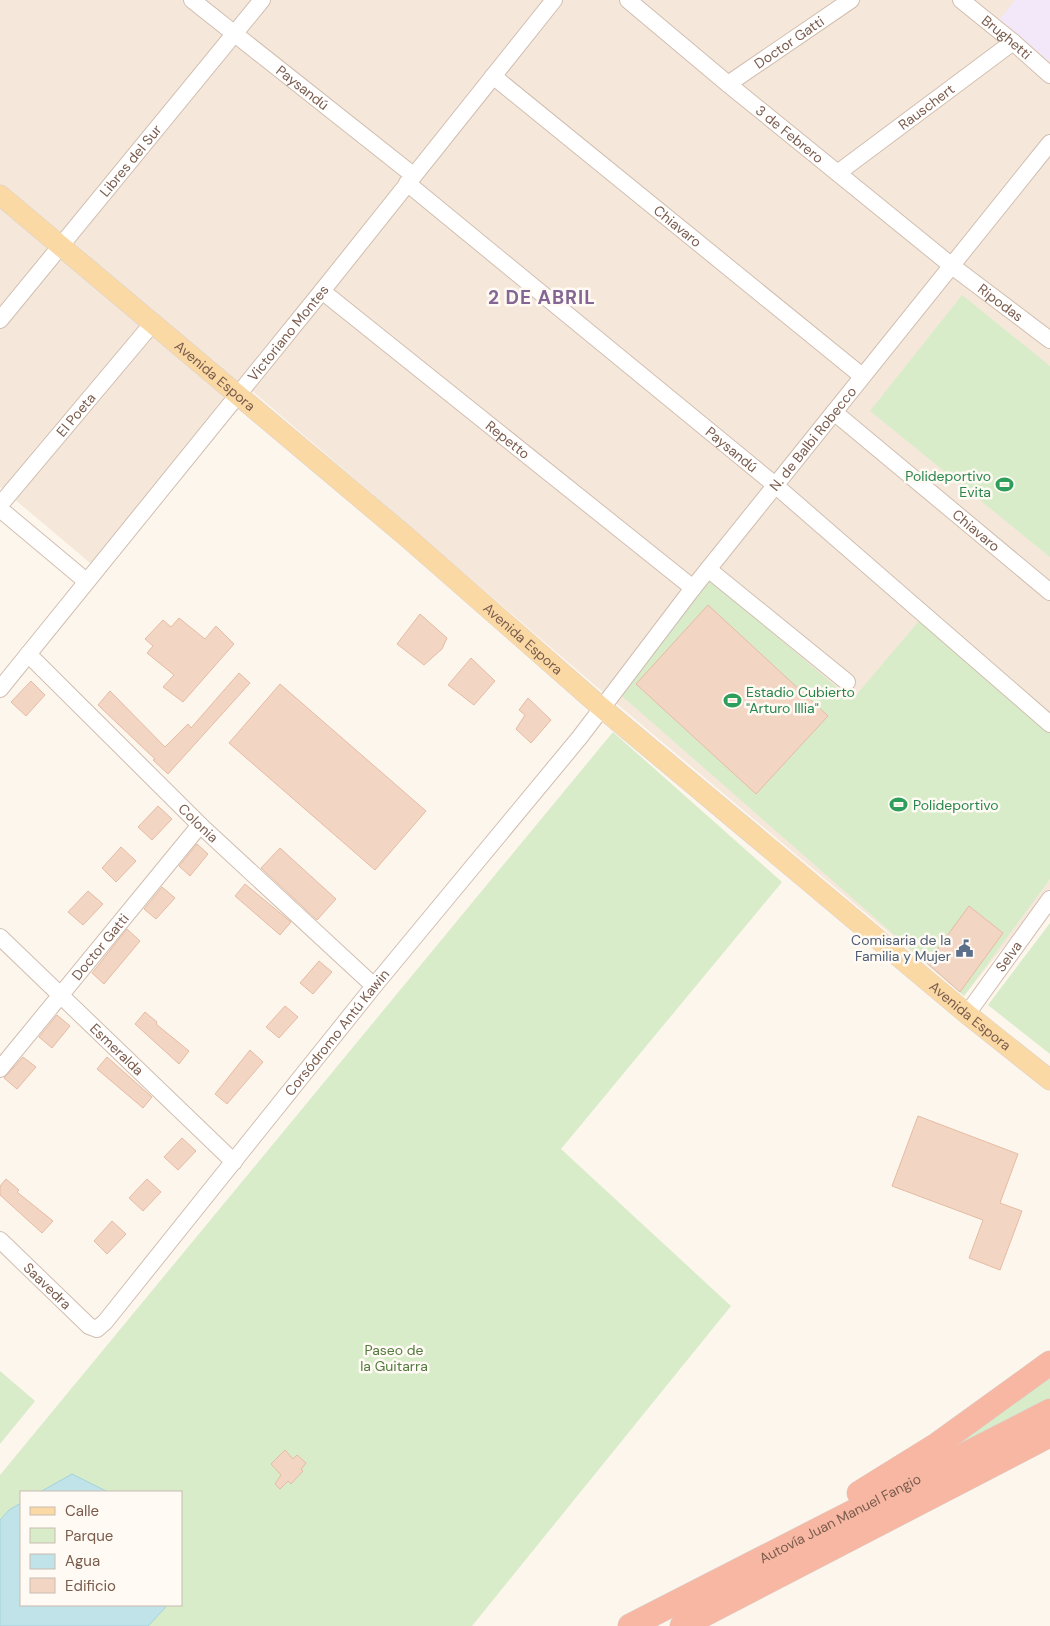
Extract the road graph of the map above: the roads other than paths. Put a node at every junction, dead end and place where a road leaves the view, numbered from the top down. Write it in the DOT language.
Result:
graph roads {
  1 [pos="192,0"];
  2 [pos="262,0"];
  3 [pos="554,0"];
  4 [pos="628,0"];
  5 [pos="851,0"];
  6 [pos="961,0"];
  7 [pos="234,35"];
  8 [pos="1013,42"];
  9 [pos="1050,75"];
  10 [pos="493,76"];
  11 [pos="728,84"];
  12 [pos="1050,143"];
  13 [pos="839,172"];
  14 [pos="410,179"];
  15 [pos="0,195"];
  16 [pos="60,247"];
  17 [pos="952,266"];
  18 [pos="322,291"];
  19 [pos="0,320"];
  20 [pos="152,324"];
  21 [pos="1050,340"];
  22 [pos="862,376"];
  23 [pos="237,396"];
  24 [pos="834,412"];
  25 [pos="775,485"];
  26 [pos="0,507"];
  27 [pos="708,569"];
  28 [pos="86,581"];
  29 [pos="693,588"];
  30 [pos="1050,592"];
  31 [pos="28,654"];
  32 [pos="847,682"];
  33 [pos="0,689"];
  34 [pos="602,708"];
  35 [pos="1050,724"];
  36 [pos="580,737"];
  37 [pos="200,825"];
  38 [pos="1050,900"];
  39 [pos="0,937"];
  40 [pos="374,986"];
  41 [pos="61,996"];
  42 [pos="968,1014"];
  43 [pos="0,1069"];
  44 [pos="1050,1080"];
  45 [pos="234,1162"];
  46 [pos="0,1240"];
  47 [pos="97,1329"];
  48 [pos="1050,1363"];
  49 [pos="1050,1411"];
  50 [pos="1050,1435"];
  51 [pos="722,1579"];
  52 [pos="630,1626"];
  53 [pos="682,1626"];
  1 -- 7 [label="street, Paysandú"];
  2 -- 7 [label="street, Libres del Sur"];
  3 -- 10 [label="street, Victoriano Montes"];
  4 -- 11 [label="street, 3 de Febrero"];
  5 -- 11 [label="street, Doctor Gatti"];
  6 -- 8 [label="street, Brughetti"];
  7 -- 14 [label="street, Paysandú"];
  7 -- 16 [label="street, Libres del Sur"];
  8 -- 9 [label="street, Brughetti"];
  8 -- 13 [label="street, Rauschert"];
  10 -- 14 [label="street, Victoriano Montes"];
  10 -- 22 [label="street, Chiavaro"];
  11 -- 13 [label="street, 3 de Febrero"];
  12 -- 17 [label="street, N. de Balbi Robecco"];
  13 -- 17 [label="street, 3 de Febrero"];
  14 -- 18 [label="street, Victoriano Montes"];
  14 -- 25 [label="street, Paysandú"];
  15 -- 16 [label="main road, Avenida Espora"];
  16 -- 19 [label="street, Libres del Sur"];
  16 -- 20 [label="main road, Avenida Espora"];
  17 -- 21 [label="street, Ripodas"];
  17 -- 22 [label="street, N. de Balbi Robecco"];
  18 -- 23 [label="street, Victoriano Montes"];
  18 -- 29 [label="street, Repetto"];
  20 -- 23 [label="main road, Avenida Espora"];
  20 -- 26 [label="street, El Poeta"];
  22 -- 24 [label="street, N. de Balbi Robecco"];
  23 -- 28 [label="street, Victoriano Montes"];
  23 -- 34 [label="main road, Avenida Espora"];
  24 -- 25 [label="street, N. de Balbi Robecco"];
  24 -- 30 [label="street, Chiavaro"];
  25 -- 27 [label="street, N. de Balbi Robecco"];
  25 -- 35 [label="street, Paysandú"];
  26 -- 28 [label="street"];
  27 -- 29 [label="street, N. de Balbi Robecco"];
  27 -- 32 [label="street"];
  28 -- 31 [label="street, Victoriano Montes"];
  29 -- 34 [label="street, N. de Balbi Robecco"];
  31 -- 33 [label="street, Victoriano Montes"];
  31 -- 37 [label="street, Colonia"];
  34 -- 36 [label="street, N. de Balbi Robecco"];
  34 -- 42 [label="main road, Avenida Espora"];
  36 -- 40 [label="street, Corsódromo Antú Kawin"];
  37 -- 40 [label="street, Colonia"];
  37 -- 41 [label="street, Doctor Gatti"];
  38 -- 42 [label="street, Selva"];
  39 -- 41 [label="street, Esmeralda"];
  40 -- 45 [label="street, Corsódromo Antú Kawin"];
  41 -- 43 [label="street, Doctor Gatti"];
  41 -- 45 [label="street, Esmeralda"];
  42 -- 44 [label="main road, Avenida Espora"];
  45 -- 47 [label="street, Corsódromo Antú Kawin"];
  46 -- 47 [label="street, Saavedra"];
  48 -- 51 [label="highway"];
  49 -- 51 [label="highway, Autovía Juan Manuel Fangio"];
  50 -- 53 [label="highway, Autovía Juan Manuel Fangio"];
  51 -- 52 [label="highway, Autovía Juan Manuel Fangio"];
}
